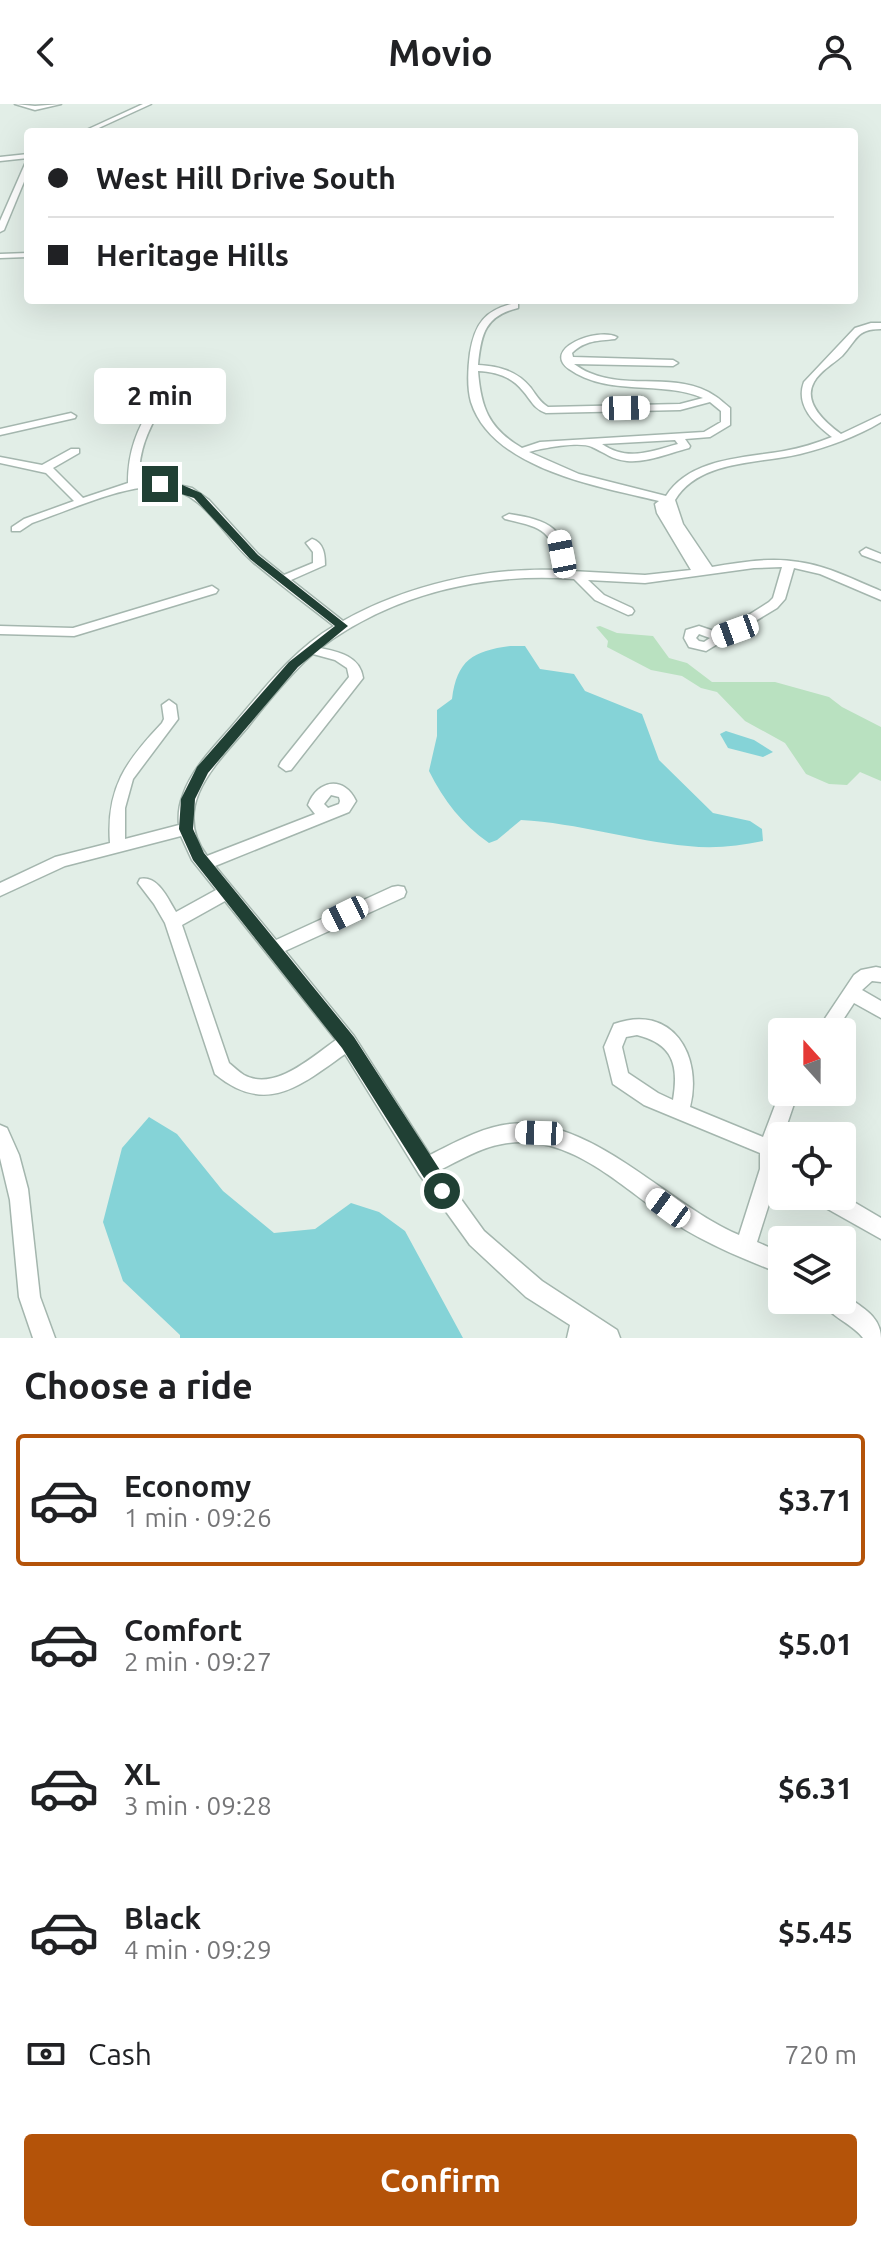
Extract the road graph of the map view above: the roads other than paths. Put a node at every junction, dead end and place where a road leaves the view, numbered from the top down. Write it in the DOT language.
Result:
graph roads {
  1 [pos="18,104"];
  2 [pos="58,104"];
  3 [pos="148,104"];
  4 [pos="94,128"];
  5 [pos="24,156"];
  6 [pos="0,159"];
  7 [pos="24,173"];
  8 [pos="0,230"];
  9 [pos="24,255"];
  10 [pos="0,256"];
  11 [pos="515,306"];
  12 [pos="881,326"];
  13 [pos="859,328"];
  14 [pos="881,332"];
  15 [pos="612,337"];
  16 [pos="566,360"];
  17 [pos="673,363"];
  18 [pos="473,368"];
  19 [pos="713,398"];
  20 [pos="158,404"];
  21 [pos="71,416"];
  22 [pos="881,418"];
  23 [pos="0,432"];
  24 [pos="840,438"];
  25 [pos="592,442"];
  26 [pos="682,442"];
  27 [pos="702,442"];
  28 [pos="75,451"];
  29 [pos="520,452"];
  30 [pos="0,460"];
  31 [pos="45,468"];
  32 [pos="134,485"];
  33 [pos="670,497"];
  34 [pos="81,502"];
  35 [pos="509,517"];
  36 [pos="16,529"];
  37 [pos="312,543"];
  38 [pos="866,552"];
  39 [pos="881,558"];
  40 [pos="789,564"];
  41 [pos="319,565"];
  42 [pos="705,573"];
  43 [pos="329,574"];
  44 [pos="563,575"];
  45 [pos="580,576"];
  46 [pos="284,579"];
  47 [pos="212,590"];
  48 [pos="881,596"];
  49 [pos="628,611"];
  50 [pos="342,626"];
  51 [pos="0,630"];
  52 [pos="719,637"];
  53 [pos="310,649"];
  54 [pos="169,705"];
  55 [pos="286,766"];
  56 [pos="324,814"];
  57 [pos="186,829"];
  58 [pos="118,845"];
  59 [pos="205,864"];
  60 [pos="146,883"];
  61 [pos="0,890"];
  62 [pos="227,892"];
  63 [pos="398,892"];
  64 [pos="173,922"];
  65 [pos="273,949"];
  66 [pos="881,975"];
  67 [pos="851,992"];
  68 [pos="881,1010"];
  69 [pos="834,1018"];
  70 [pos="348,1042"];
  71 [pos="679,1112"];
  72 [pos="0,1134"];
  73 [pos="768,1148"];
  74 [pos="426,1167"];
  75 [pos="768,1192"];
  76 [pos="848,1210"];
  77 [pos="881,1229"];
  78 [pos="746,1246"];
  79 [pos="768,1257"];
  80 [pos="852,1314"];
  81 [pos="580,1330"];
  82 [pos="44,1338"];
  83 [pos="609,1338"];
  84 [pos="876,1338"];
  1 -- 2 [label="street"];
  3 -- 4 [label="street"];
  5 -- 6 [label="street"];
  7 -- 8 [label="street"];
  9 -- 10 [label="street"];
  11 -- 18 [label="street"];
  12 -- 13 [label="street"];
  13 -- 14 [label="street"];
  13 -- 24 [label="street"];
  15 -- 16 [label="street"];
  16 -- 17 [label="street"];
  16 -- 19 [label="street"];
  18 -- 19 [label="street"];
  18 -- 29 [label="street"];
  19 -- 26 [label="street"];
  20 -- 32 [label="street"];
  21 -- 23 [label="street"];
  22 -- 24 [label="street"];
  24 -- 33 [label="street"];
  25 -- 26 [label="street"];
  25 -- 26 [label="street"];
  25 -- 29 [label="street"];
  26 -- 27 [label="street"];
  28 -- 31 [label="street"];
  29 -- 33 [label="street"];
  30 -- 31 [label="street"];
  31 -- 34 [label="street"];
  32 -- 34 [label="street"];
  32 -- 46 [label="street"];
  33 -- 42 [label="street"];
  34 -- 36 [label="street"];
  35 -- 44 [label="street"];
  37 -- 41 [label="street"];
  38 -- 39 [label="street"];
  40 -- 42 [label="street"];
  40 -- 48 [label="street"];
  40 -- 52 [label="street"];
  41 -- 43 [label="street"];
  41 -- 46 [label="street"];
  42 -- 45 [label="street"];
  44 -- 45 [label="street"];
  44 -- 50 [label="street"];
  45 -- 49 [label="street"];
  46 -- 50 [label="street"];
  47 -- 51 [label="street"];
  50 -- 53 [label="street"];
  53 -- 55 [label="street"];
  53 -- 57 [label="street"];
  54 -- 58 [label="street"];
  56 -- 59 [label="street"];
  57 -- 58 [label="street"];
  57 -- 59 [label="street"];
  58 -- 61 [label="street"];
  59 -- 62 [label="street"];
  60 -- 64 [label="street"];
  62 -- 64 [label="street"];
  62 -- 65 [label="street"];
  63 -- 65 [label="street"];
  64 -- 70 [label="street"];
  65 -- 70 [label="street"];
  66 -- 67 [label="street"];
  67 -- 68 [label="street"];
  67 -- 69 [label="street"];
  70 -- 74 [label="street"];
  71 -- 71 [label="street"];
  71 -- 73 [label="street"];
  72 -- 82 [label="street"];
  74 -- 78 [label="street"];
  74 -- 81 [label="street"];
  75 -- 78 [label="street"];
  76 -- 77 [label="street"];
  78 -- 79 [label="street"];
  80 -- 84 [label="street"];
  81 -- 83 [label="street"];
}
